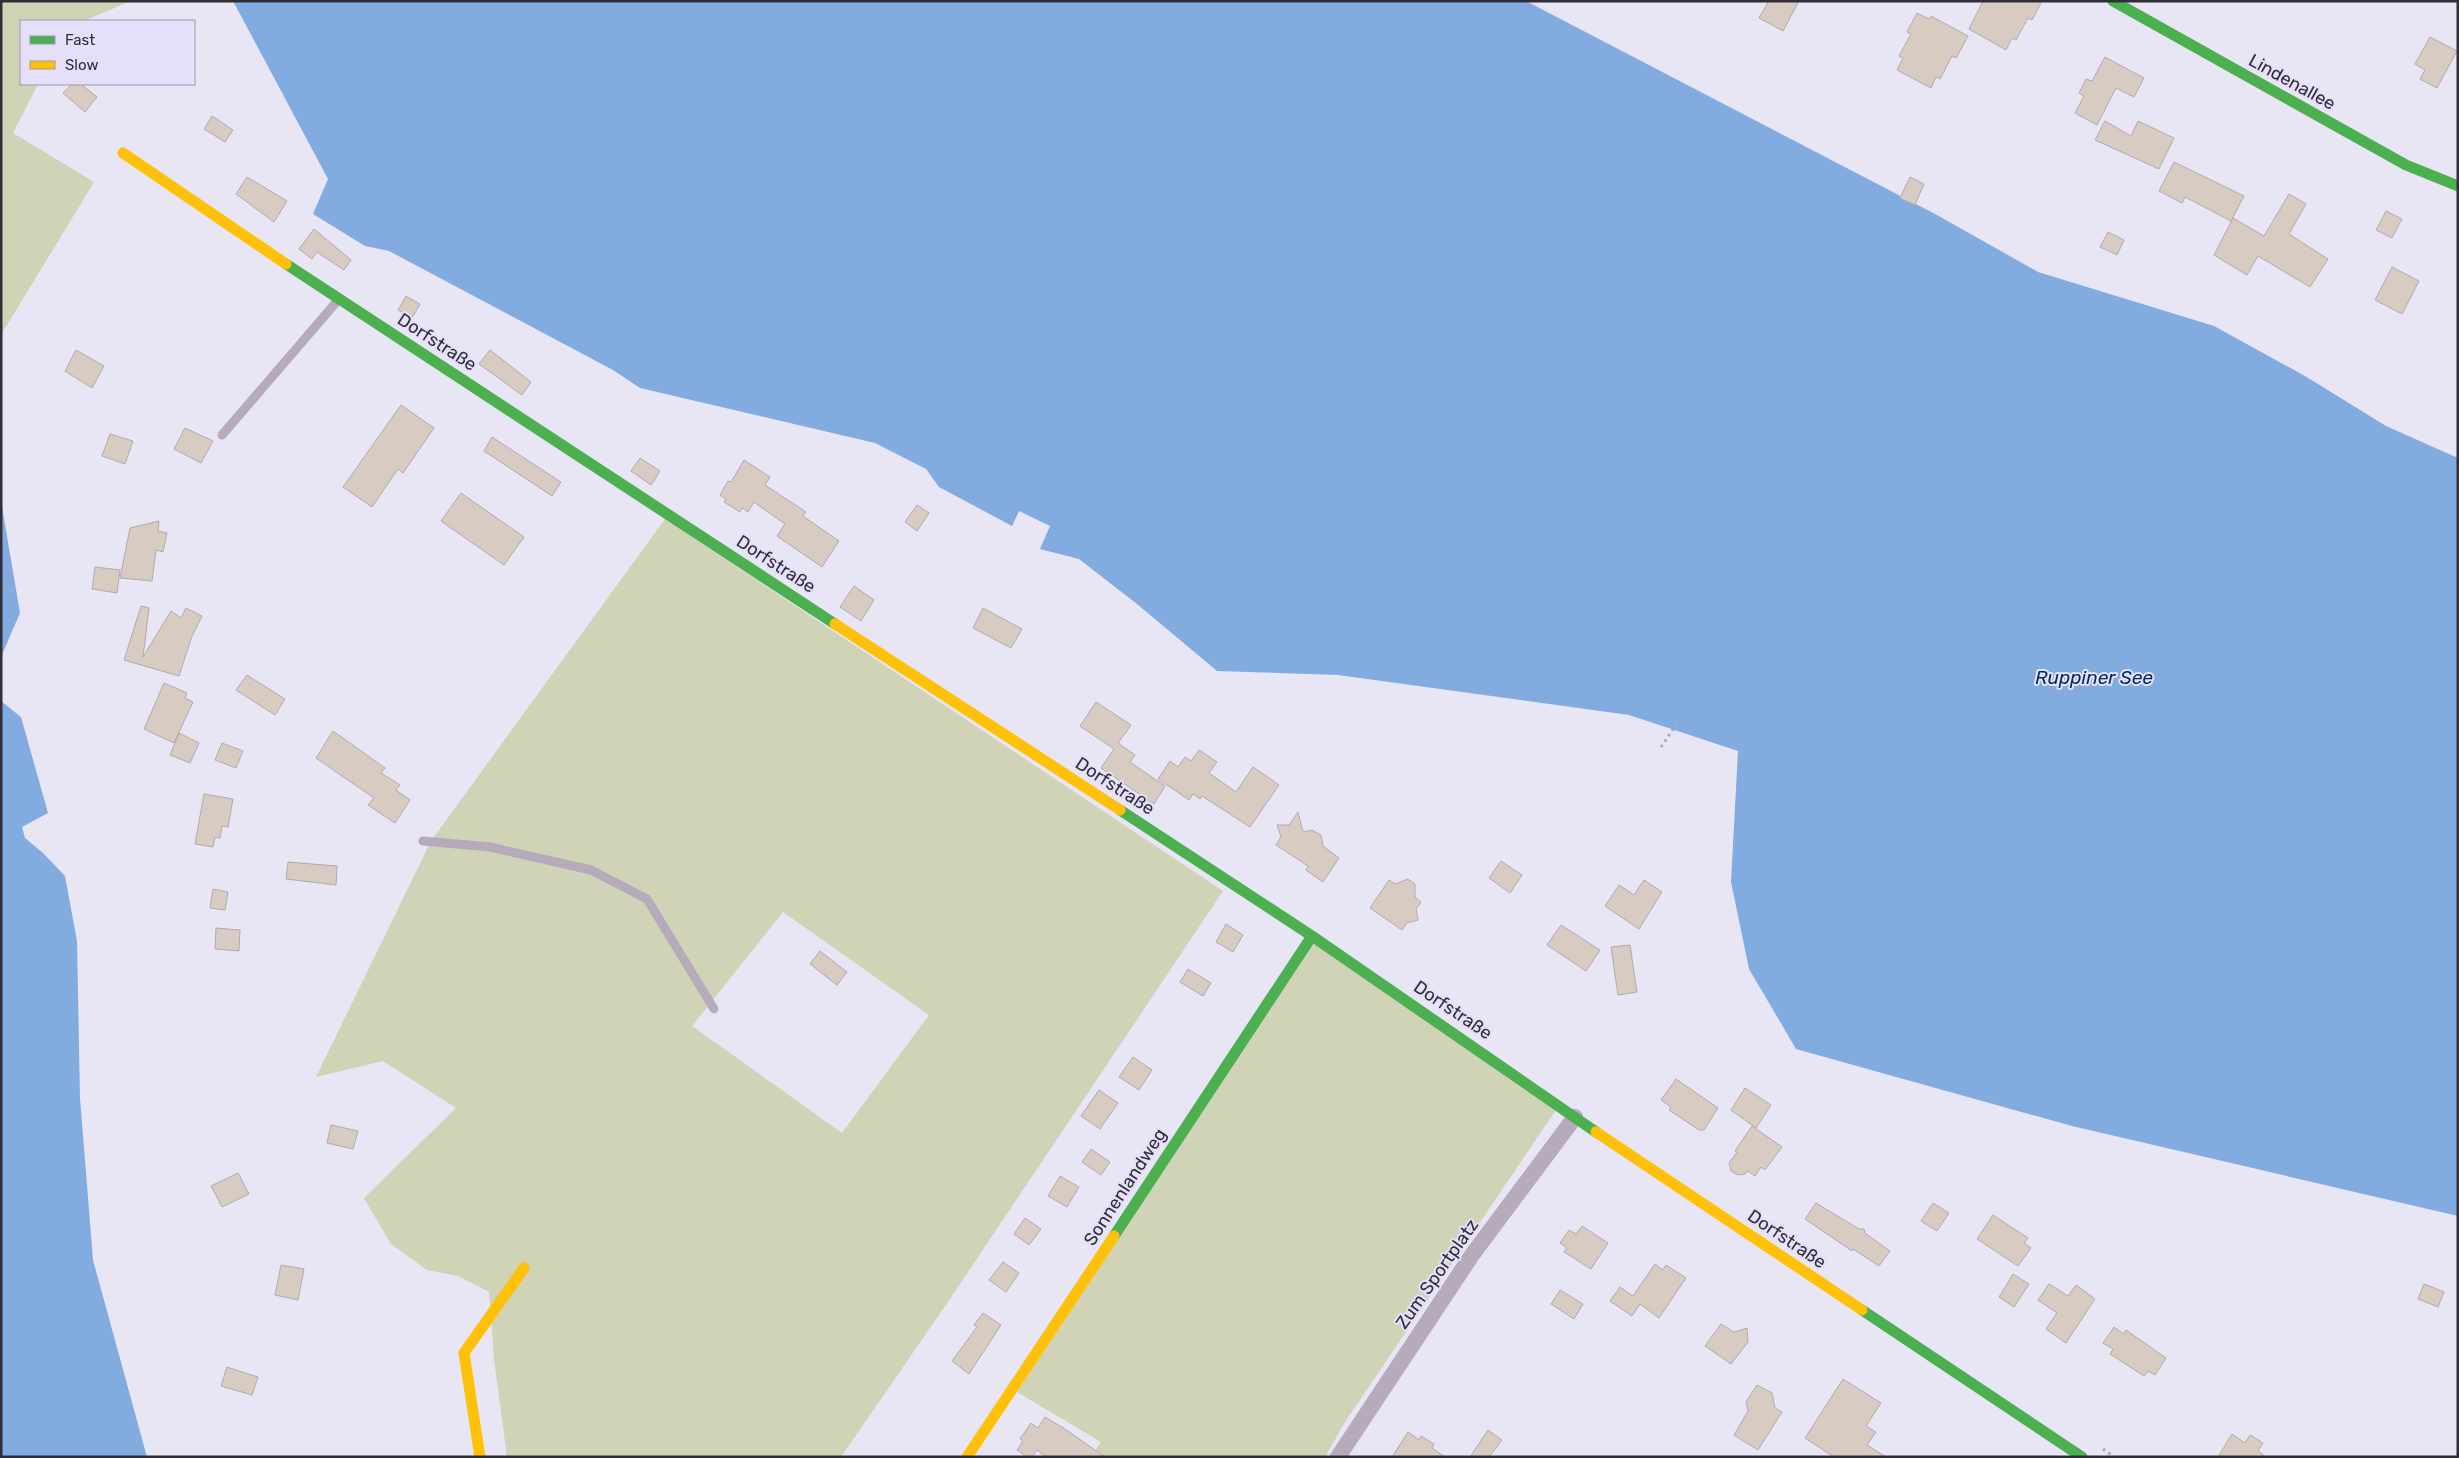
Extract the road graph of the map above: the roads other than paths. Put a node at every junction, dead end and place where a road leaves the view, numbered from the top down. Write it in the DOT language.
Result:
graph roads {
  1 [pos="2112,1"];
  2 [pos="123,152"];
  3 [pos="2458,186"];
  4 [pos="339,299"];
  5 [pos="222,436"];
  6 [pos="423,841"];
  7 [pos="1312,936"];
  8 [pos="714,1008"];
  9 [pos="1575,1117"];
  10 [pos="524,1268"];
  11 [pos="480,1457"];
  12 [pos="967,1457"];
  13 [pos="1338,1457"];
  14 [pos="2082,1457"];
  1 -- 3 [label="street, Lindenallee"];
  2 -- 4 [label="street, Dorfstraße"];
  4 -- 5 [label="lane"];
  4 -- 7 [label="street, Dorfstraße"];
  6 -- 8 [label="lane"];
  7 -- 9 [label="street, Dorfstraße"];
  7 -- 12 [label="street, Sonnenlandweg"];
  9 -- 13 [label="street, Zum Sportplatz"];
  9 -- 14 [label="street, Dorfstraße"];
  10 -- 11 [label="street"];
}
